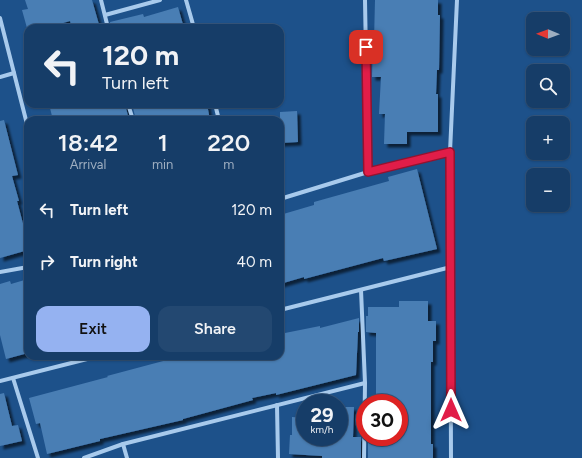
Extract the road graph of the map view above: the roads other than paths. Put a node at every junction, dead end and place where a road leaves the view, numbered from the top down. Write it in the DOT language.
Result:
graph roads {
  1 [pos="101,0"];
  2 [pos="160,0"];
  3 [pos="186,0"];
  4 [pos="365,0"];
  5 [pos="457,0"];
  6 [pos="105,15"];
  7 [pos="0,18"];
  8 [pos="107,24"];
  9 [pos="193,24"];
  10 [pos="14,73"];
  11 [pos="0,77"];
  12 [pos="25,116"];
  13 [pos="450,152"];
  14 [pos="368,172"];
  15 [pos="284,198"];
  16 [pos="451,267"];
  17 [pos="24,268"];
  18 [pos="0,272"];
  19 [pos="361,290"];
  20 [pos="284,309"];
  21 [pos="78,360"];
  22 [pos="13,378"];
  23 [pos="0,381"];
  24 [pos="365,383"];
  25 [pos="277,405"];
  26 [pos="123,444"];
  27 [pos="38,458"];
  28 [pos="84,458"];
  29 [pos="127,458"];
  30 [pos="278,458"];
  31 [pos="364,458"];
  32 [pos="451,458"];
  1 -- 6 [label="street"];
  2 -- 6 [label="street"];
  3 -- 9 [label="street"];
  4 -- 14 [label="street"];
  5 -- 13 [label="street"];
  6 -- 8 [label="street"];
  7 -- 10 [label="street"];
  10 -- 11 [label="street"];
  10 -- 12 [label="street"];
  13 -- 14 [label="street"];
  13 -- 16 [label="street"];
  14 -- 15 [label="street"];
  16 -- 19 [label="street"];
  16 -- 32 [label="street"];
  17 -- 18 [label="street"];
  19 -- 20 [label="street"];
  19 -- 24 [label="street"];
  21 -- 22 [label="street"];
  22 -- 23 [label="street"];
  22 -- 27 [label="street"];
  24 -- 25 [label="street"];
  24 -- 31 [label="street"];
  25 -- 26 [label="street"];
  25 -- 30 [label="street"];
  26 -- 28 [label="street"];
  26 -- 29 [label="street"];
}
